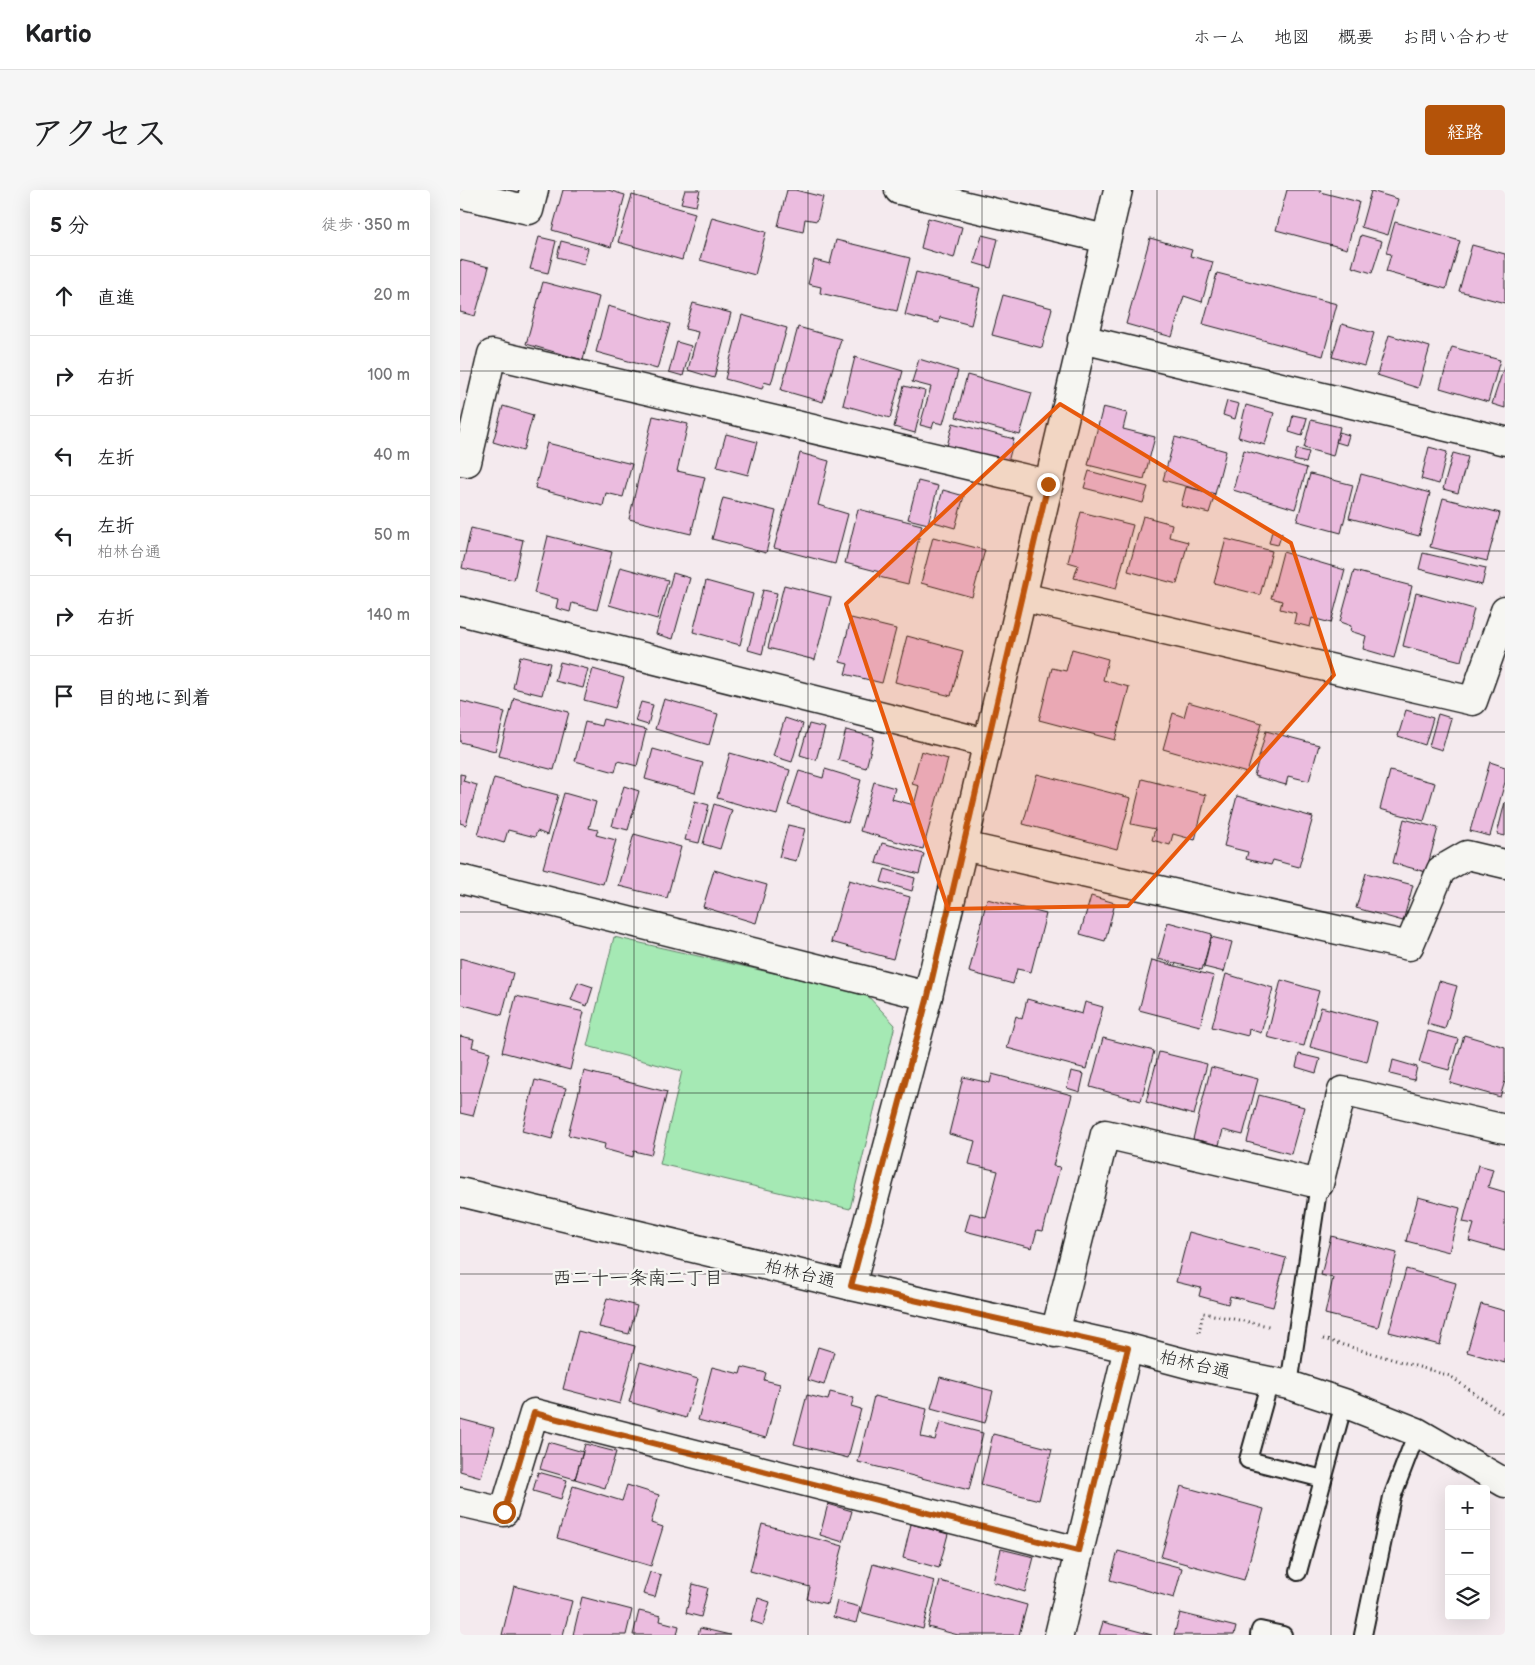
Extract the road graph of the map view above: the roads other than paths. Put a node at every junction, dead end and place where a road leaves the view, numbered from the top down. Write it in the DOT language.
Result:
graph roads {
  1 [pos="534,190"];
  2 [pos="899,190"];
  3 [pos="1118,190"];
  4 [pos="460,194"];
  5 [pos="1106,239"];
  6 [pos="1082,339"];
  7 [pos="1505,441"];
  8 [pos="460,461"];
  9 [pos="1048,484"];
  10 [pos="1022,597"];
  11 [pos="460,611"];
  12 [pos="1505,611"];
  13 [pos="987,743"];
  14 [pos="963,846"];
  15 [pos="1505,864"];
  16 [pos="460,880"];
  17 [pos="928,996"];
  18 [pos="1505,1129"];
  19 [pos="1319,1184"];
  20 [pos="460,1192"];
  21 [pos="851,1286"];
  22 [pos="1055,1332"];
  23 [pos="1128,1348"];
  24 [pos="1279,1383"];
  25 [pos="1344,1403"];
  26 [pos="1417,1432"];
  27 [pos="1323,1479"];
  28 [pos="1505,1484"];
  29 [pos="460,1502"];
  30 [pos="1078,1551"];
  31 [pos="1298,1572"];
  32 [pos="1059,1635"];
  33 [pos="1259,1635"];
  34 [pos="1283,1635"];
  35 [pos="1362,1635"];
  1 -- 4 [label="street"];
  2 -- 5 [label="street"];
  3 -- 5 [label="street"];
  5 -- 6 [label="street"];
  6 -- 7 [label="street"];
  6 -- 9 [label="street"];
  8 -- 9 [label="street"];
  9 -- 10 [label="street"];
  10 -- 12 [label="street"];
  10 -- 13 [label="street"];
  11 -- 13 [label="street"];
  13 -- 14 [label="street"];
  14 -- 15 [label="street"];
  14 -- 17 [label="street"];
  16 -- 17 [label="street"];
  17 -- 21 [label="street"];
  18 -- 19 [label="street"];
  19 -- 22 [label="street"];
  19 -- 24 [label="lane"];
  20 -- 21 [label="street, 柏林台通"];
  21 -- 22 [label="street, 柏林台通"];
  22 -- 23 [label="street, 柏林台通"];
  23 -- 24 [label="street, 柏林台通"];
  23 -- 30 [label="street"];
  24 -- 25 [label="street, 柏林台通"];
  24 -- 27 [label="lane"];
  25 -- 26 [label="street, 柏林台通"];
  25 -- 27 [label="lane"];
  26 -- 28 [label="street, 柏林台通"];
  26 -- 35 [label="lane"];
  27 -- 31 [label="lane"];
  29 -- 30 [label="street"];
  30 -- 32 [label="street"];
  33 -- 34 [label="lane"];
}
